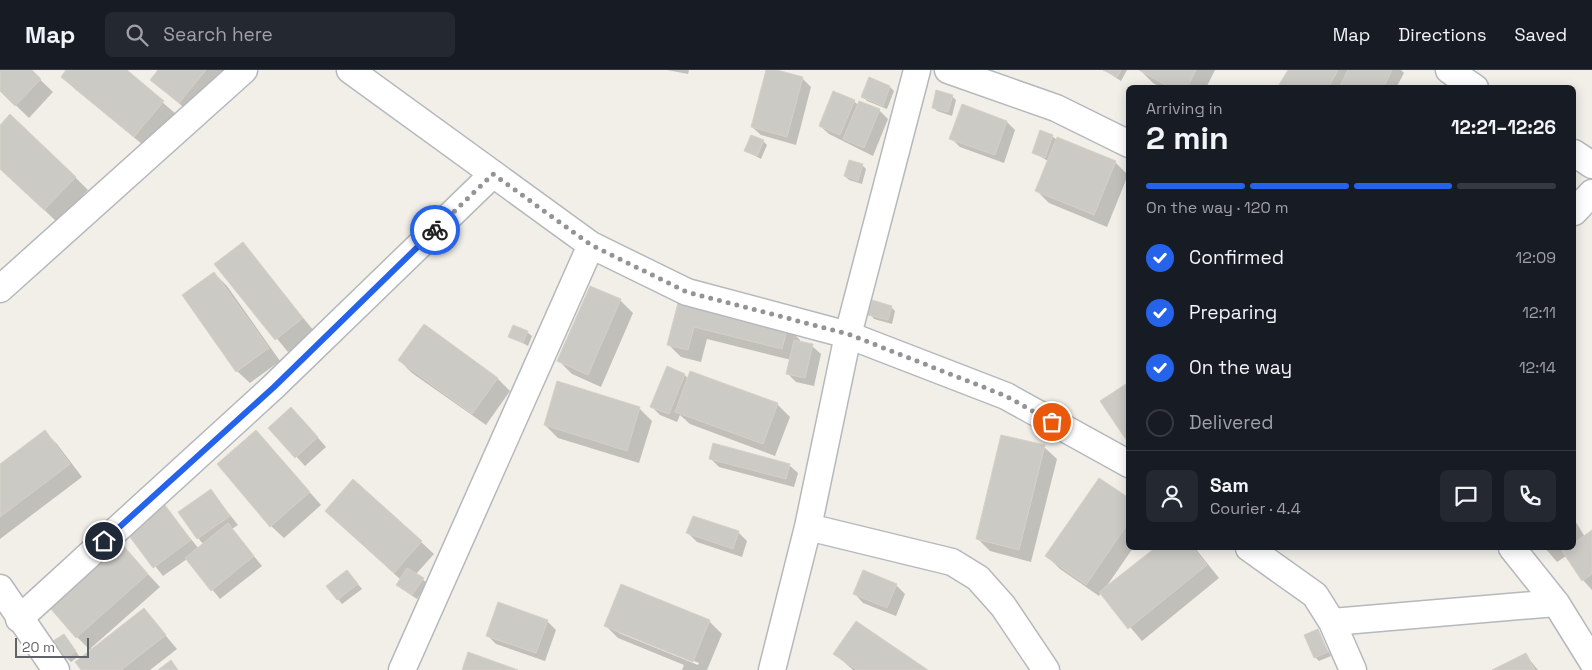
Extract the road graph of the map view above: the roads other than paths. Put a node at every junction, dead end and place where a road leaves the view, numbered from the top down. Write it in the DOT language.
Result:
graph roads {
  1 [pos="244,70"];
  2 [pos="350,70"];
  3 [pos="917,70"];
  4 [pos="948,70"];
  5 [pos="1448,70"];
  6 [pos="1470,85"];
  7 [pos="1126,143"];
  8 [pos="1576,154"];
  9 [pos="1592,165"];
  10 [pos="493,174"];
  11 [pos="1592,192"];
  12 [pos="1576,210"];
  13 [pos="591,245"];
  14 [pos="0,288"];
  15 [pos="848,334"];
  16 [pos="1126,462"];
  17 [pos="808,527"];
  18 [pos="1252,550"];
  19 [pos="1514,550"];
  20 [pos="0,588"];
  21 [pos="1556,604"];
  22 [pos="19,618"];
  23 [pos="1332,622"];
  24 [pos="1592,660"];
  25 [pos="56,670"];
  26 [pos="402,670"];
  27 [pos="772,670"];
  28 [pos="1046,670"];
  29 [pos="1353,670"];
  1 -- 14 [label="street"];
  2 -- 10 [label="street"];
  3 -- 15 [label="street"];
  4 -- 7 [label="street"];
  5 -- 6 [label="street"];
  8 -- 9 [label="street"];
  10 -- 13 [label="street"];
  10 -- 22 [label="street"];
  11 -- 12 [label="street"];
  13 -- 15 [label="street"];
  13 -- 26 [label="street"];
  15 -- 16 [label="street"];
  15 -- 17 [label="street"];
  17 -- 27 [label="street"];
  17 -- 28 [label="street"];
  18 -- 23 [label="street"];
  19 -- 21 [label="street"];
  20 -- 22 [label="street"];
  21 -- 23 [label="street"];
  21 -- 24 [label="street"];
  22 -- 25 [label="street"];
  23 -- 29 [label="street"];
}
